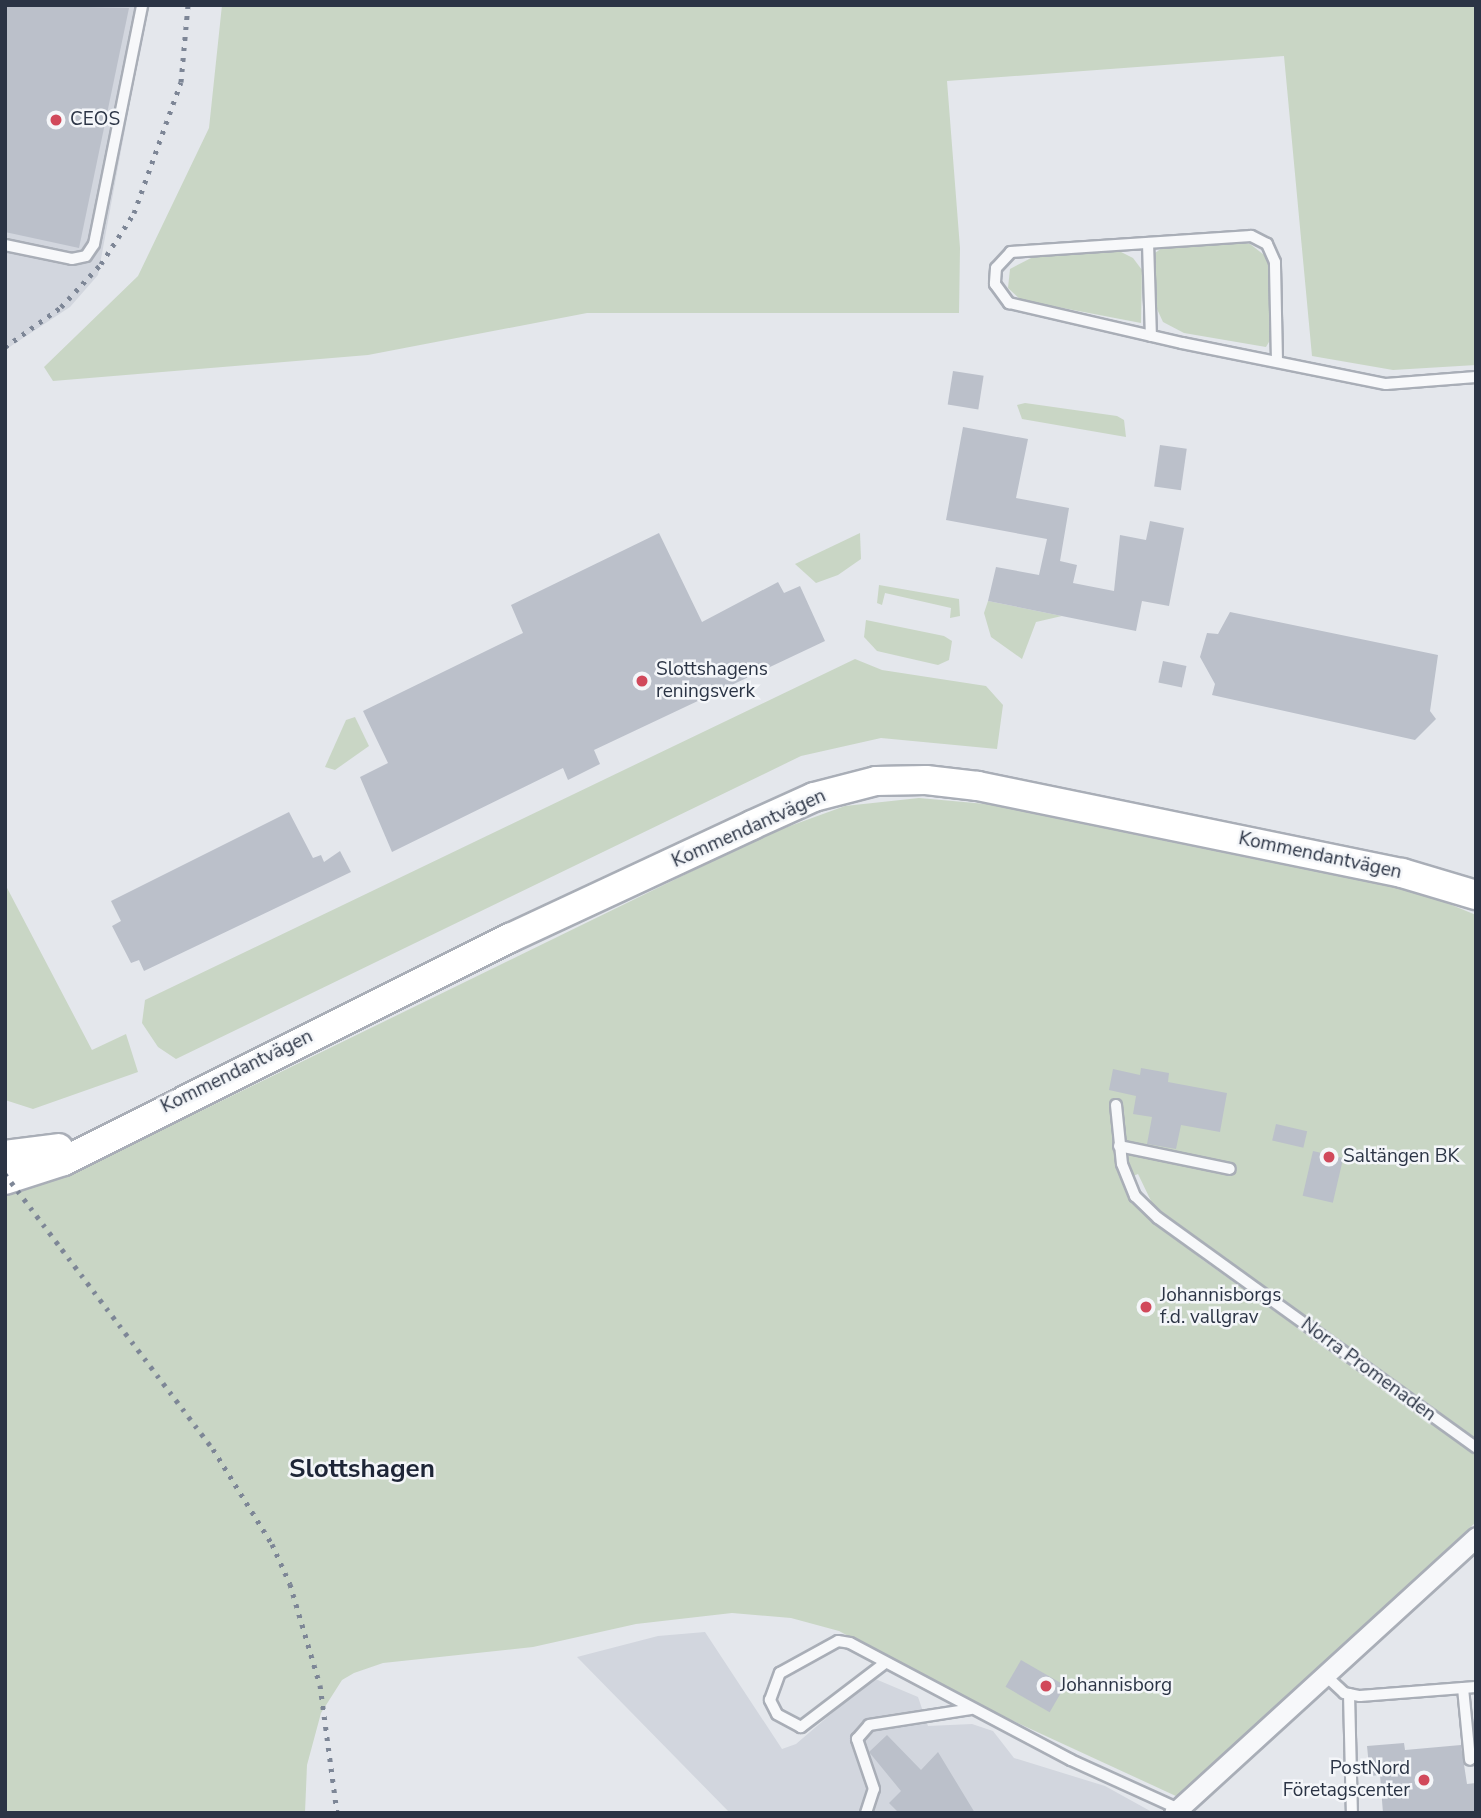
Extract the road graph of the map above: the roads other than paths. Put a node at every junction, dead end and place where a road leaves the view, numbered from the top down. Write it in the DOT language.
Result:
graph roads {
  1 [pos="142,5"];
  2 [pos="1148,243"];
  3 [pos="5,245"];
  4 [pos="1151,336"];
  5 [pos="1277,361"];
  6 [pos="1476,377"];
  7 [pos="1476,895"];
  8 [pos="1116,1105"];
  9 [pos="112,1133"];
  10 [pos="1119,1146"];
  11 [pos="5,1155"];
  12 [pos="1230,1169"];
  13 [pos="5,1180"];
  14 [pos="1476,1447"];
  15 [pos="1476,1536"];
  16 [pos="885,1663"];
  17 [pos="1325,1675"];
  18 [pos="1476,1686"];
  19 [pos="1463,1688"];
  20 [pos="1349,1694"];
  21 [pos="971,1709"];
  22 [pos="1470,1760"];
  23 [pos="1176,1811"];
  24 [pos="866,1813"];
  25 [pos="1352,1813"];
  1 -- 3 [label="lane"];
  2 -- 4 [label="lane"];
  2 -- 4 [label="lane"];
  2 -- 5 [label="lane"];
  4 -- 5 [label="lane"];
  5 -- 6 [label="lane"];
  7 -- 9 [label="street, Kommendantvägen"];
  8 -- 10 [label="lane, Norra Promenaden"];
  9 -- 11 [label="street, Kommendantvägen"];
  9 -- 13 [label="street, Kommendantvägen"];
  10 -- 12 [label="lane"];
  10 -- 14 [label="lane, Norra Promenaden"];
  15 -- 17 [label="street"];
  16 -- 16 [label="lane"];
  16 -- 21 [label="lane"];
  17 -- 20 [label="lane"];
  17 -- 23 [label="street"];
  18 -- 19 [label="lane"];
  19 -- 20 [label="lane"];
  19 -- 22 [label="lane"];
  20 -- 25 [label="lane"];
  21 -- 23 [label="lane"];
  21 -- 24 [label="lane"];
}
